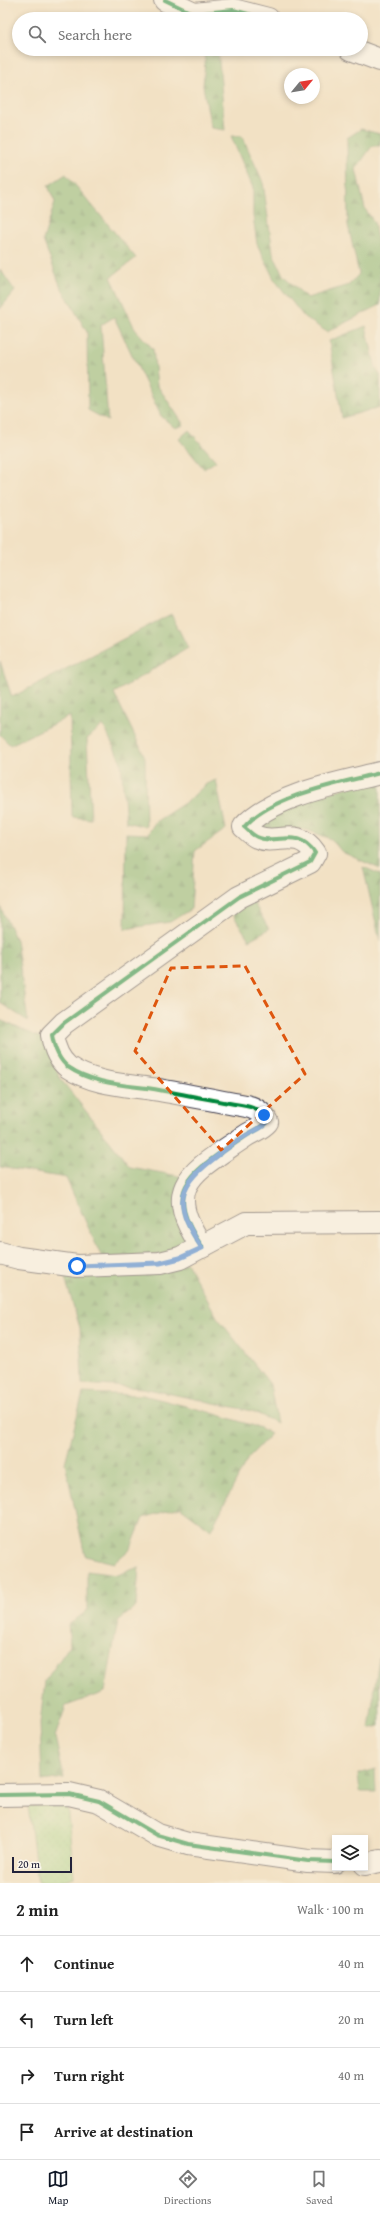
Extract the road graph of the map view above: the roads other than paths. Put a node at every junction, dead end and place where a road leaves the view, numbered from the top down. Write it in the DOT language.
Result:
graph roads {
  1 [pos="165,0"];
  2 [pos="190,12"];
  3 [pos="213,12"];
  4 [pos="240,12"];
  5 [pos="368,55"];
  6 [pos="380,60"];
  7 [pos="380,773"];
  8 [pos="380,1222"];
  9 [pos="202,1248"];
  10 [pos="0,1253"];
  11 [pos="0,1795"];
  12 [pos="332,1862"];
  13 [pos="380,1862"];
  14 [pos="368,1864"];
  1 -- 2 [label="street"];
  3 -- 4 [label="street"];
  5 -- 6 [label="street"];
  7 -- 9 [label="street"];
  8 -- 9 [label="street"];
  9 -- 10 [label="street"];
  11 -- 12 [label="street"];
  13 -- 14 [label="street"];
}
